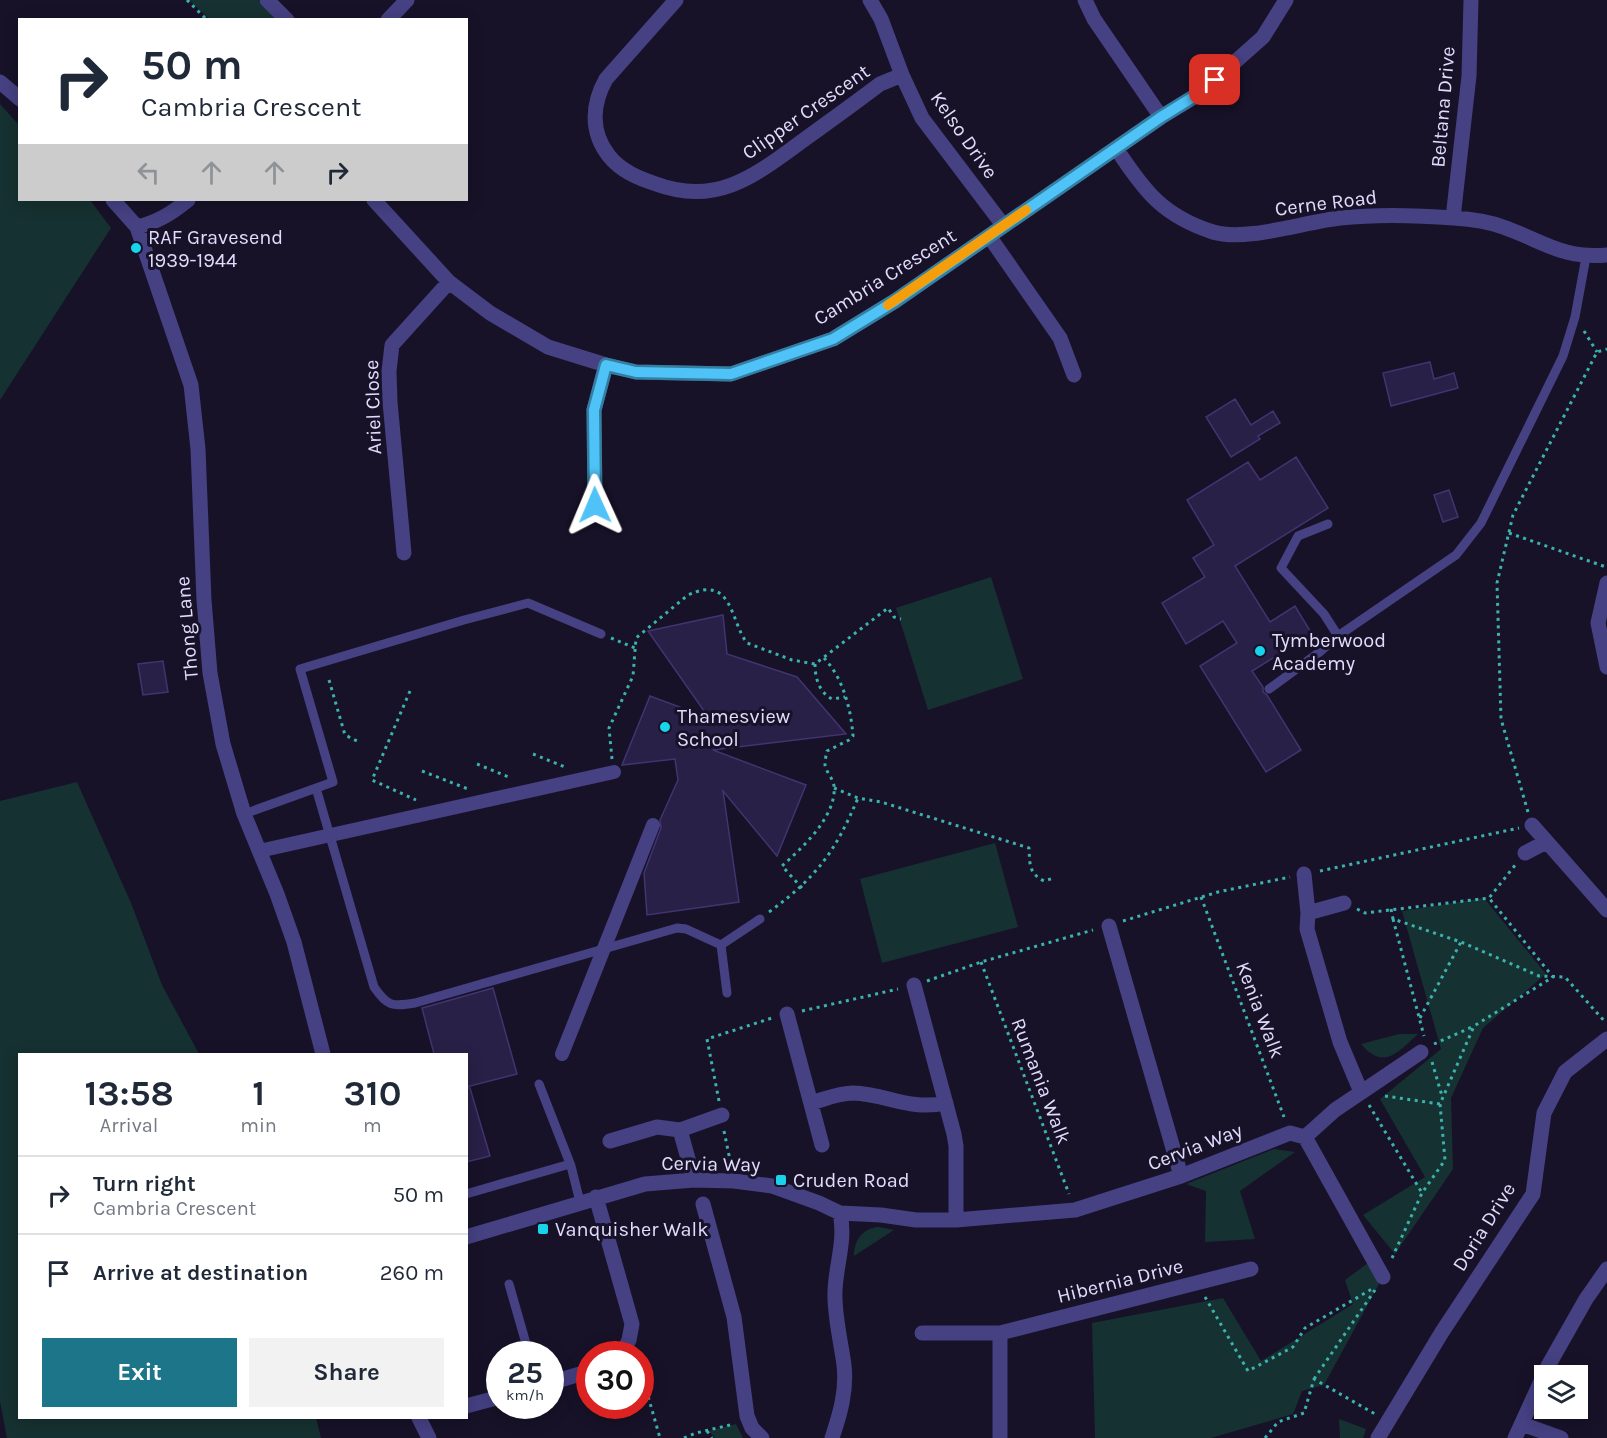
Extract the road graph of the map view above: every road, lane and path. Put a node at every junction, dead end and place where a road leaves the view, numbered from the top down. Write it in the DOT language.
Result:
graph roads {
  1 [pos="187,0"];
  2 [pos="267,0"];
  3 [pos="407,0"];
  4 [pos="675,0"];
  5 [pos="870,0"];
  6 [pos="1085,0"];
  7 [pos="1286,0"];
  8 [pos="1472,0"];
  9 [pos="205,18"];
  10 [pos="285,18"];
  11 [pos="390,18"];
  12 [pos="902,75"];
  13 [pos="0,82"];
  14 [pos="18,97"];
  15 [pos="1161,117"];
  16 [pos="1116,148"];
  17 [pos="114,201"];
  18 [pos="187,201"];
  19 [pos="375,201"];
  20 [pos="1453,218"];
  21 [pos="1003,225"];
  22 [pos="137,227"];
  23 [pos="989,236"];
  24 [pos="1607,255"];
  25 [pos="1586,257"];
  26 [pos="449,282"];
  27 [pos="1575,317"];
  28 [pos="1607,349"];
  29 [pos="1597,352"];
  30 [pos="606,365"];
  31 [pos="1074,375"];
  32 [pos="595,505"];
  33 [pos="1328,524"];
  34 [pos="1509,533"];
  35 [pos="404,553"];
  36 [pos="1607,567"];
  37 [pos="1607,583"];
  38 [pos="901,619"];
  39 [pos="601,634"];
  40 [pos="1338,636"];
  41 [pos="635,648"];
  42 [pos="824,657"];
  43 [pos="815,664"];
  44 [pos="1607,668"];
  45 [pos="329,680"];
  46 [pos="1269,689"];
  47 [pos="410,691"];
  48 [pos="845,697"];
  49 [pos="359,742"];
  50 [pos="533,754"];
  51 [pos="477,764"];
  52 [pos="422,771"];
  53 [pos="614,772"];
  54 [pos="589,777"];
  55 [pos="316,788"];
  56 [pos="834,788"];
  57 [pos="536,789"];
  58 [pos="491,798"];
  59 [pos="858,798"];
  60 [pos="440,810"];
  61 [pos="244,814"];
  62 [pos="653,825"];
  63 [pos="1532,825"];
  64 [pos="329,836"];
  65 [pos="1546,842"];
  66 [pos="259,851"];
  67 [pos="1525,853"];
  68 [pos="1304,874"];
  69 [pos="1054,878"];
  70 [pos="802,888"];
  71 [pos="1201,897"];
  72 [pos="1489,898"];
  73 [pos="1344,903"];
  74 [pos="1391,909"];
  75 [pos="1607,910"];
  76 [pos="1308,913"];
  77 [pos="760,918"];
  78 [pos="1393,919"];
  79 [pos="1109,926"];
  80 [pos="1461,942"];
  81 [pos="721,945"];
  82 [pos="606,948"];
  83 [pos="981,962"];
  84 [pos="1553,977"];
  85 [pos="914,985"];
  86 [pos="727,993"];
  87 [pos="787,1014"];
  88 [pos="1420,1020"];
  89 [pos="1607,1024"];
  90 [pos="1474,1026"];
  91 [pos="1607,1039"];
  92 [pos="1424,1050"];
  93 [pos="323,1053"];
  94 [pos="562,1054"];
  95 [pos="539,1084"];
  96 [pos="1361,1092"];
  97 [pos="1442,1097"];
  98 [pos="811,1103"];
  99 [pos="946,1103"];
  100 [pos="1440,1104"];
  101 [pos="722,1115"];
  102 [pos="680,1130"];
  103 [pos="1297,1135"];
  104 [pos="610,1140"];
  105 [pos="822,1145"];
  106 [pos="570,1164"];
  107 [pos="1181,1176"];
  108 [pos="694,1180"];
  109 [pos="734,1181"];
  110 [pos="468,1193"];
  111 [pos="1422,1193"];
  112 [pos="596,1197"];
  113 [pos="580,1202"];
  114 [pos="703,1204"];
  115 [pos="1075,1210"];
  116 [pos="840,1213"];
  117 [pos="956,1220"];
  118 [pos="468,1236"];
  119 [pos="1251,1269"];
  120 [pos="1607,1269"];
  121 [pos="1383,1277"];
  122 [pos="1197,1283"];
  123 [pos="509,1284"];
  124 [pos="922,1333"];
  125 [pos="1000,1333"];
  126 [pos="525,1341"];
  127 [pos="628,1341"];
  128 [pos="1314,1379"];
  129 [pos="486,1401"];
  130 [pos="468,1405"];
  131 [pos="654,1417"];
  132 [pos="420,1419"];
  133 [pos="748,1420"];
  134 [pos="1387,1420"];
  135 [pos="1522,1424"];
  136 [pos="707,1431"];
  137 [pos="429,1438"];
  138 [pos="660,1438"];
  139 [pos="684,1438"];
  140 [pos="712,1438"];
  141 [pos="762,1438"];
  142 [pos="832,1438"];
  143 [pos="1000,1438"];
  144 [pos="1265,1438"];
  145 [pos="1378,1438"];
  146 [pos="1515,1438"];
  147 [pos="1561,1438"];
  1 -- 9 [label="path"];
  2 -- 10 [label="street"];
  3 -- 11 [label="street"];
  4 -- 12 [label="street, Clipper Crescent"];
  5 -- 12 [label="street, Kelso Drive"];
  6 -- 15 [label="street"];
  7 -- 15 [label="street, Cambria Crescent"];
  8 -- 20 [label="street, Beltana Drive"];
  12 -- 21 [label="street, Kelso Drive"];
  13 -- 14 [label="street"];
  15 -- 16 [label="street, Cambria Crescent"];
  16 -- 20 [label="street, Cerne Road"];
  16 -- 21 [label="street, Cambria Crescent"];
  17 -- 22 [label="street, Thong Lane"];
  18 -- 22 [label="street"];
  19 -- 26 [label="street, Cambria Crescent"];
  20 -- 25 [label="street, Cerne Road"];
  21 -- 23 [label="street, Cambria Crescent"];
  22 -- 61 [label="street, Thong Lane"];
  23 -- 30 [label="street, Cambria Crescent"];
  23 -- 31 [label="street"];
  24 -- 25 [label="street, Cerne Road"];
  25 -- 27 [label="lane"];
  26 -- 30 [label="street, Cambria Crescent"];
  26 -- 35 [label="street, Ariel Close"];
  27 -- 29 [label="path"];
  27 -- 40 [label="lane"];
  28 -- 29 [label="path"];
  29 -- 34 [label="path"];
  30 -- 32 [label="street"];
  33 -- 40 [label="lane"];
  34 -- 36 [label="path"];
  34 -- 63 [label="path"];
  37 -- 44 [label="street"];
  38 -- 42 [label="path"];
  39 -- 41 [label="path"];
  39 -- 55 [label="lane"];
  40 -- 46 [label="lane"];
  41 -- 43 [label="path"];
  41 -- 53 [label="path"];
  42 -- 43 [label="path"];
  42 -- 48 [label="path"];
  43 -- 48 [label="path"];
  45 -- 49 [label="path"];
  47 -- 60 [label="path"];
  48 -- 56 [label="path"];
  50 -- 54 [label="path"];
  51 -- 57 [label="path"];
  52 -- 58 [label="path"];
  53 -- 54 [label="street"];
  54 -- 57 [label="street"];
  55 -- 61 [label="lane"];
  55 -- 64 [label="lane"];
  56 -- 59 [label="path"];
  56 -- 70 [label="path"];
  57 -- 58 [label="street"];
  58 -- 60 [label="street"];
  59 -- 69 [label="path"];
  59 -- 70 [label="path"];
  60 -- 64 [label="street"];
  61 -- 66 [label="street, Thong Lane"];
  62 -- 82 [label="street"];
  63 -- 65 [label="street"];
  63 -- 68 [label="path"];
  64 -- 66 [label="street"];
  64 -- 82 [label="lane"];
  65 -- 67 [label="street"];
  65 -- 75 [label="street"];
  66 -- 93 [label="street, Thong Lane"];
  67 -- 72 [label="path"];
  68 -- 71 [label="path"];
  68 -- 76 [label="street"];
  70 -- 77 [label="path"];
  71 -- 79 [label="path"];
  71 -- 103 [label="path, Kenia Walk"];
  72 -- 74 [label="path"];
  72 -- 84 [label="path"];
  73 -- 74 [label="path"];
  73 -- 76 [label="street"];
  74 -- 78 [label="path"];
  76 -- 96 [label="street"];
  77 -- 81 [label="lane"];
  78 -- 80 [label="path"];
  78 -- 88 [label="path"];
  79 -- 83 [label="path"];
  79 -- 107 [label="street"];
  80 -- 84 [label="path"];
  80 -- 88 [label="path"];
  81 -- 82 [label="lane"];
  81 -- 86 [label="lane"];
  82 -- 94 [label="street"];
  83 -- 85 [label="path"];
  83 -- 115 [label="path, Rumania Walk"];
  84 -- 89 [label="path"];
  84 -- 90 [label="path"];
  85 -- 87 [label="path"];
  85 -- 99 [label="street"];
  87 -- 98 [label="street"];
  87 -- 101 [label="path"];
  88 -- 92 [label="path"];
  90 -- 92 [label="path"];
  90 -- 97 [label="path"];
  91 -- 134 [label="street, Doria Drive"];
  92 -- 96 [label="street, Cervia Way"];
  92 -- 97 [label="path"];
  95 -- 106 [label="lane"];
  96 -- 100 [label="path"];
  96 -- 103 [label="street, Cervia Way"];
  96 -- 111 [label="path"];
  97 -- 100 [label="path"];
  98 -- 99 [label="street"];
  98 -- 105 [label="street"];
  99 -- 117 [label="street"];
  100 -- 111 [label="path"];
  101 -- 102 [label="street"];
  101 -- 109 [label="path"];
  102 -- 104 [label="street"];
  102 -- 108 [label="street"];
  103 -- 107 [label="street, Cervia Way"];
  103 -- 121 [label="street"];
  106 -- 110 [label="lane"];
  106 -- 113 [label="lane"];
  107 -- 115 [label="street, Cervia Way"];
  108 -- 109 [label="street, Cervia Way"];
  108 -- 112 [label="street, Cervia Way"];
  109 -- 116 [label="street, Cervia Way"];
  111 -- 121 [label="path"];
  112 -- 113 [label="street, Cervia Way"];
  112 -- 127 [label="street"];
  113 -- 118 [label="street, Cervia Way"];
  114 -- 133 [label="street"];
  115 -- 117 [label="street, Cervia Way"];
  116 -- 117 [label="street, Cervia Way"];
  116 -- 142 [label="street"];
  119 -- 122 [label="street, Hibernia Drive"];
  120 -- 135 [label="street"];
  122 -- 125 [label="street, Hibernia Drive"];
  122 -- 128 [label="path"];
  123 -- 126 [label="lane"];
  124 -- 125 [label="street, Hibernia Drive"];
  125 -- 143 [label="street"];
  128 -- 134 [label="path"];
  128 -- 144 [label="path"];
  129 -- 130 [label="street"];
  131 -- 138 [label="path"];
  132 -- 137 [label="street"];
  133 -- 136 [label="path"];
  133 -- 141 [label="street"];
  134 -- 145 [label="street, Doria Drive"];
  135 -- 146 [label="street"];
  135 -- 147 [label="street"];
  136 -- 139 [label="path"];
  136 -- 140 [label="path"];
}
